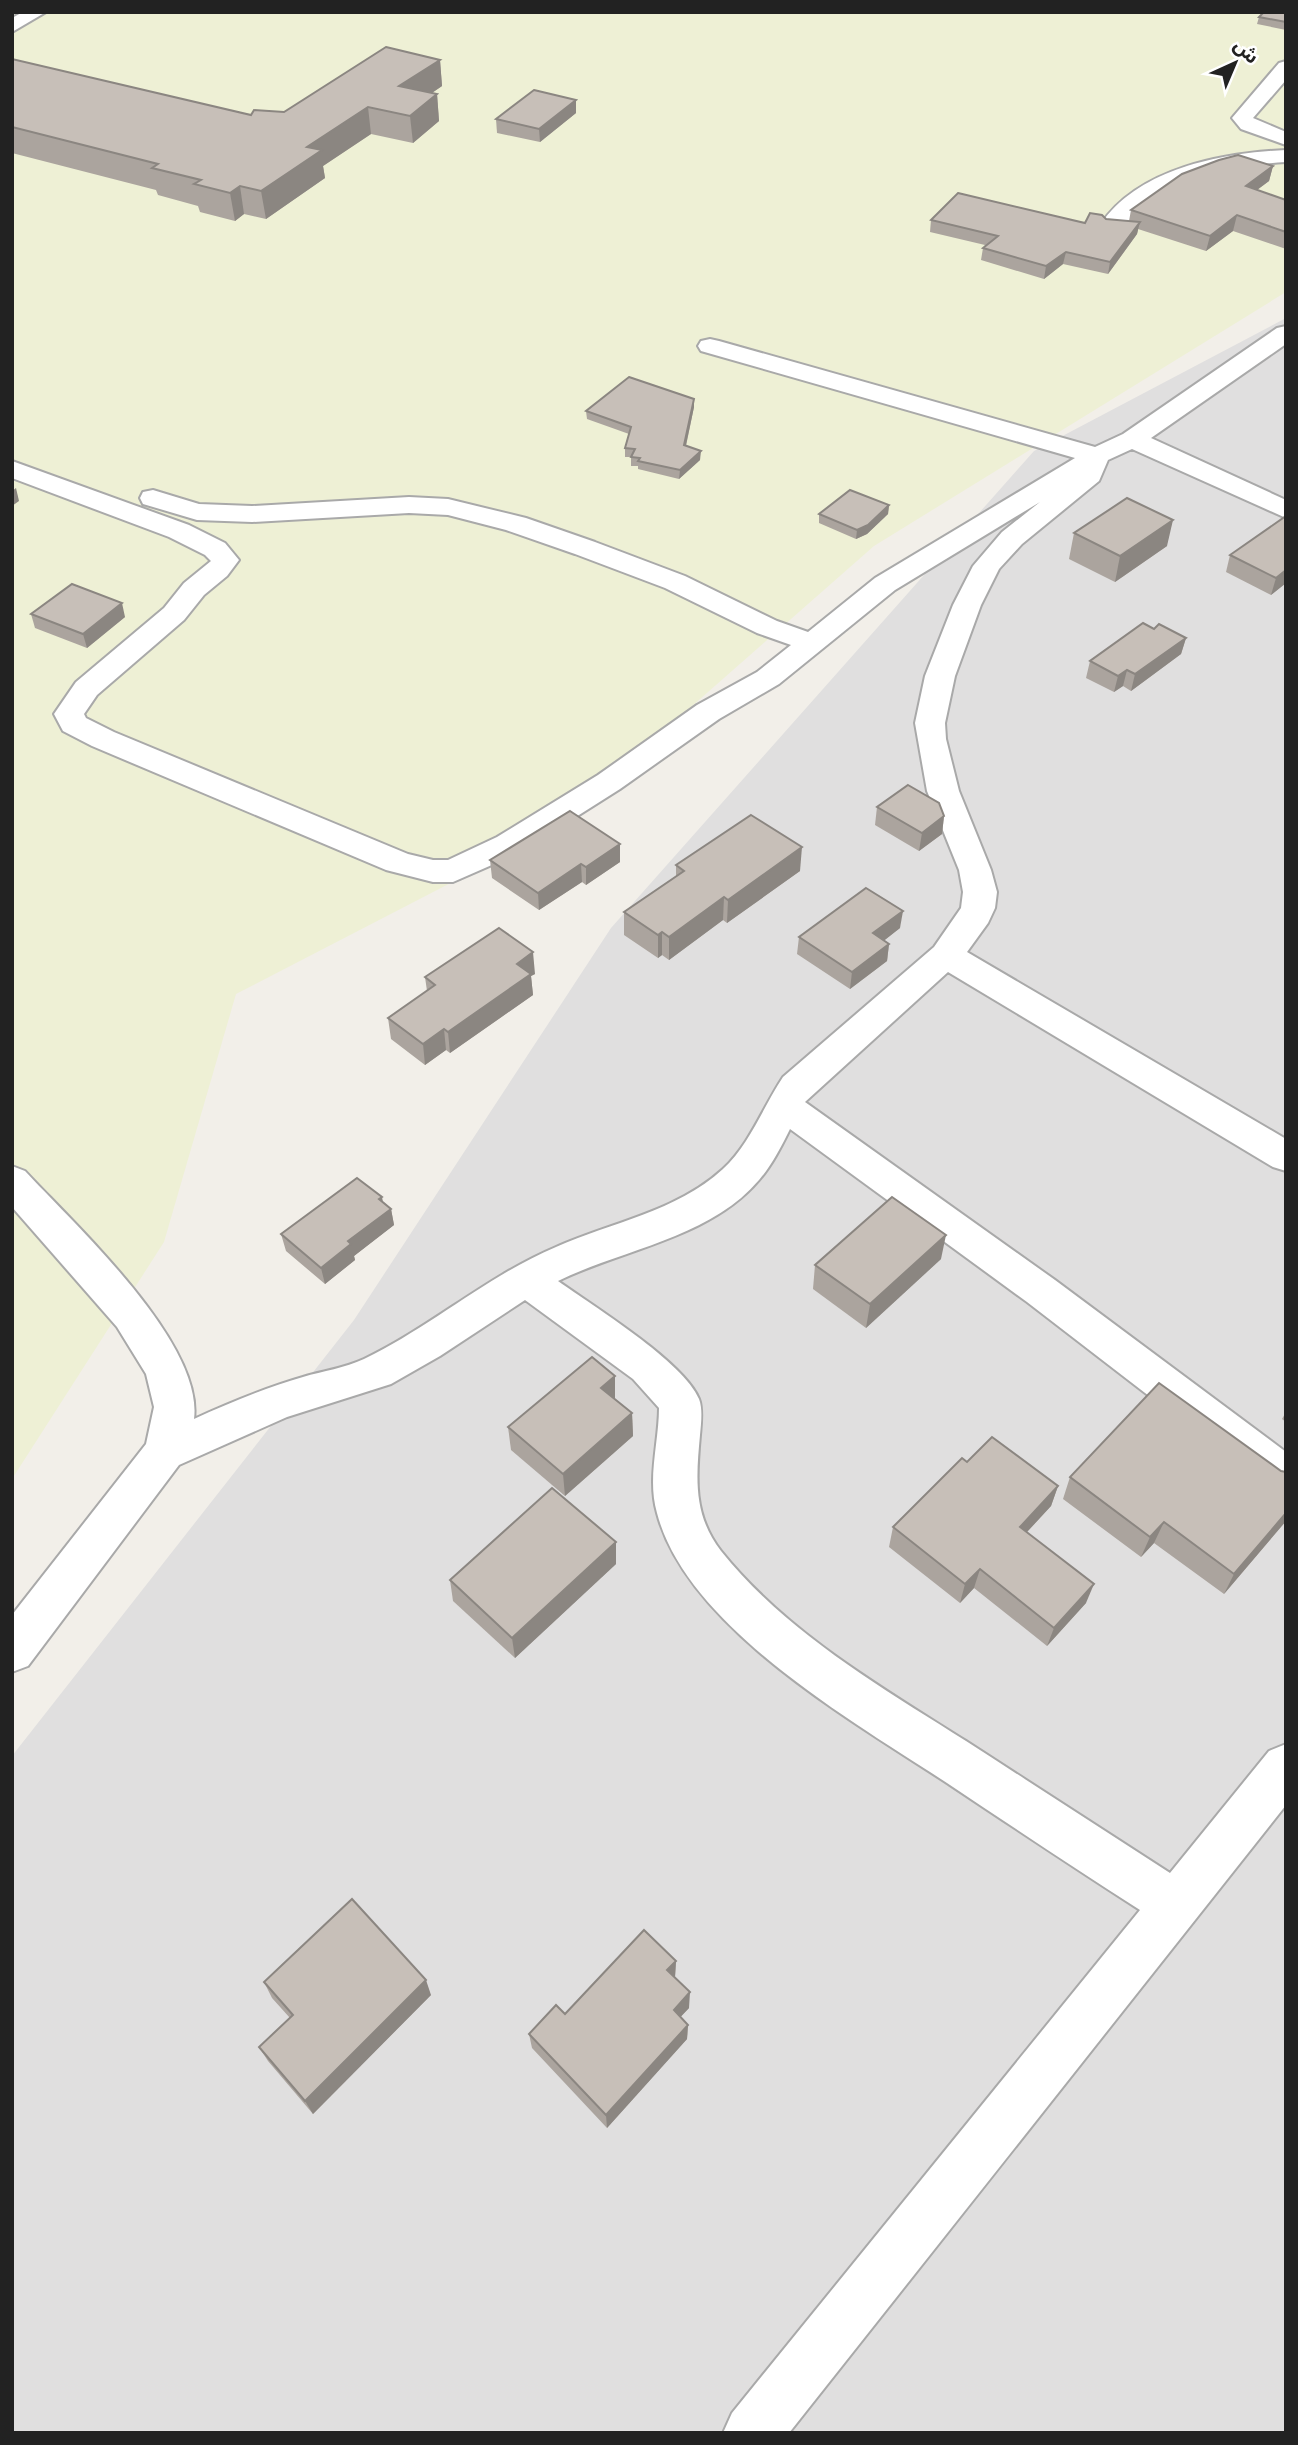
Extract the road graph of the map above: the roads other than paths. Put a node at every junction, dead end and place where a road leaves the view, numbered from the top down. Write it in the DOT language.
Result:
graph roads {
  1 [pos="37,12"];
  2 [pos="12,26"];
  3 [pos="1286,67"];
  4 [pos="1248,125"];
  5 [pos="1286,139"];
  6 [pos="1286,156"];
  7 [pos="1211,166"];
  8 [pos="1112,224"];
  9 [pos="1286,333"];
  10 [pos="710,346"];
  11 [pos="1132,439"];
  12 [pos="1097,456"];
  13 [pos="12,457"];
  14 [pos="12,469"];
  15 [pos="1286,510"];
  16 [pos="812,643"];
  17 [pos="946,955"];
  18 [pos="783,1105"];
  19 [pos="1286,1157"];
  20 [pos="12,1181"];
  21 [pos="527,1280"];
  22 [pos="164,1452"];
  23 [pos="1286,1477"];
  24 [pos="12,1651"];
  25 [pos="1286,1767"];
  26 [pos="1174,1904"];
  27 [pos="752,2433"];
  1 -- 2 [label="street"];
  3 -- 4 [label="street"];
  4 -- 5 [label="street"];
  4 -- 7 [label="street"];
  6 -- 7 [label="street"];
  7 -- 8 [label="street"];
  9 -- 11 [label="street"];
  10 -- 12 [label="street"];
  11 -- 12 [label="street"];
  11 -- 15 [label="street"];
  12 -- 16 [label="street"];
  12 -- 17 [label="street"];
  13 -- 16 [label="street"];
  14 -- 16 [label="street"];
  17 -- 18 [label="street"];
  17 -- 19 [label="street"];
  18 -- 21 [label="street"];
  18 -- 23 [label="street"];
  20 -- 22 [label="street"];
  21 -- 22 [label="street"];
  21 -- 26 [label="street"];
  22 -- 24 [label="street"];
  25 -- 26 [label="street"];
  26 -- 27 [label="street"];
}
